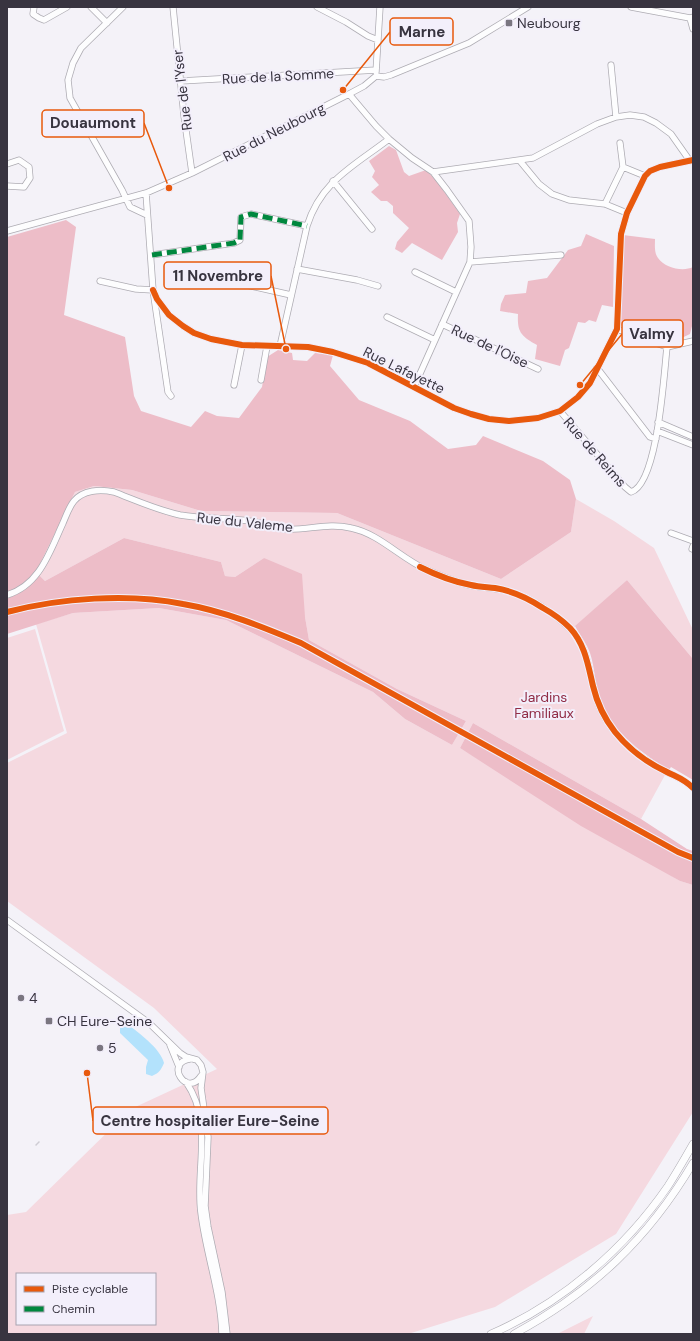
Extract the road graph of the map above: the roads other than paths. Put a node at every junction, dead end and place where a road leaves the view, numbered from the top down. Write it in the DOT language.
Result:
graph roads {
  1 [pos="34,7"];
  2 [pos="67,7"];
  3 [pos="91,7"];
  4 [pos="123,7"];
  5 [pos="173,7"];
  6 [pos="317,7"];
  7 [pos="380,7"];
  8 [pos="528,7"];
  9 [pos="631,7"];
  10 [pos="691,18"];
  11 [pos="107,23"];
  12 [pos="693,29"];
  13 [pos="378,40"];
  14 [pos="611,65"];
  15 [pos="376,73"];
  16 [pos="180,81"];
  17 [pos="350,94"];
  18 [pos="616,117"];
  19 [pos="389,139"];
  20 [pos="620,143"];
  21 [pos="520,161"];
  22 [pos="691,161"];
  23 [pos="7,164"];
  24 [pos="623,167"];
  25 [pos="433,172"];
  26 [pos="192,173"];
  27 [pos="645,176"];
  28 [pos="333,181"];
  29 [pos="7,186"];
  30 [pos="146,193"];
  31 [pos="126,200"];
  32 [pos="605,204"];
  33 [pos="627,213"];
  34 [pos="147,215"];
  35 [pos="307,226"];
  36 [pos="372,229"];
  37 [pos="7,231"];
  38 [pos="152,255"];
  39 [pos="561,255"];
  40 [pos="470,262"];
  41 [pos="297,269"];
  42 [pos="415,272"];
  43 [pos="100,280"];
  44 [pos="229,281"];
  45 [pos="378,286"];
  46 [pos="154,290"];
  47 [pos="456,292"];
  48 [pos="291,294"];
  49 [pos="387,317"];
  50 [pos="442,324"];
  51 [pos="617,329"];
  52 [pos="692,339"];
  53 [pos="435,340"];
  54 [pos="242,345"];
  55 [pos="267,346"];
  56 [pos="280,346"];
  57 [pos="667,347"];
  58 [pos="597,368"];
  59 [pos="538,369"];
  60 [pos="261,380"];
  61 [pos="234,385"];
  62 [pos="414,386"];
  63 [pos="171,396"];
  64 [pos="560,411"];
  65 [pos="658,422"];
  66 [pos="657,431"];
  67 [pos="693,437"];
  68 [pos="656,440"];
  69 [pos="693,445"];
  70 [pos="671,533"];
  71 [pos="693,541"];
  72 [pos="693,546"];
  73 [pos="693,549"];
  74 [pos="7,595"];
  75 [pos="693,788"];
  76 [pos="7,920"];
  77 [pos="168,1041"];
  78 [pos="193,1059"];
  79 [pos="179,1067"];
  80 [pos="202,1076"];
  81 [pos="186,1082"];
  82 [pos="693,1144"];
  83 [pos="693,1163"];
  84 [pos="222,1334"];
  85 [pos="228,1334"];
  86 [pos="491,1334"];
  87 [pos="514,1334"];
  1 -- 2 [label="street"];
  3 -- 11 [label="street"];
  4 -- 11 [label="street"];
  5 -- 16 [label="street, Rue de l'Yser"];
  6 -- 13 [label="street"];
  7 -- 13 [label="street"];
  8 -- 15 [label="street, Rue du Neubourg"];
  9 -- 10 [label="street"];
  10 -- 12 [label="street"];
  11 -- 31 [label="street"];
  13 -- 15 [label="street"];
  14 -- 18 [label="street"];
  15 -- 16 [label="street, Rue de la Somme"];
  15 -- 17 [label="street, Rue du Neubourg"];
  16 -- 26 [label="street, Rue de l'Yser"];
  17 -- 19 [label="street"];
  17 -- 26 [label="street, Rue du Neubourg"];
  18 -- 21 [label="street"];
  18 -- 22 [label="street"];
  19 -- 25 [label="street"];
  19 -- 28 [label="street"];
  20 -- 24 [label="street"];
  21 -- 25 [label="street"];
  21 -- 32 [label="street"];
  22 -- 27 [label="street"];
  23 -- 29 [label="street"];
  24 -- 27 [label="street"];
  24 -- 32 [label="street"];
  25 -- 40 [label="street"];
  26 -- 30 [label="street, Rue du Neubourg"];
  27 -- 33 [label="street"];
  28 -- 35 [label="street"];
  28 -- 36 [label="street"];
  30 -- 31 [label="street, Rue du Neubourg"];
  30 -- 34 [label="street"];
  31 -- 34 [label="street"];
  31 -- 37 [label="street, Rue du Neubourg"];
  32 -- 33 [label="street"];
  33 -- 51 [label="street"];
  34 -- 38 [label="street"];
  35 -- 38 [label="street"];
  35 -- 41 [label="street"];
  38 -- 46 [label="street"];
  39 -- 40 [label="street"];
  40 -- 47 [label="street"];
  41 -- 45 [label="street"];
  41 -- 48 [label="street"];
  42 -- 47 [label="street"];
  43 -- 46 [label="street"];
  44 -- 48 [label="street"];
  46 -- 54 [label="street, Rue Lafayette"];
  46 -- 63 [label="street"];
  47 -- 50 [label="street"];
  48 -- 56 [label="street"];
  49 -- 53 [label="street"];
  50 -- 53 [label="street"];
  50 -- 59 [label="street, Rue de l'Oise"];
  51 -- 57 [label="street"];
  51 -- 58 [label="street, Rue Lafayette"];
  52 -- 57 [label="street"];
  53 -- 62 [label="street"];
  54 -- 55 [label="street, Rue Lafayette"];
  54 -- 61 [label="street"];
  55 -- 56 [label="street, Rue Lafayette"];
  55 -- 60 [label="street"];
  56 -- 62 [label="street, Rue Lafayette"];
  57 -- 65 [label="street"];
  58 -- 64 [label="street, Rue Lafayette"];
  58 -- 68 [label="street"];
  62 -- 64 [label="street, Rue Lafayette"];
  64 -- 68 [label="street, Rue de Reims"];
  65 -- 66 [label="street"];
  65 -- 67 [label="street"];
  66 -- 68 [label="street"];
  66 -- 69 [label="street"];
  70 -- 71 [label="street"];
  72 -- 73 [label="street"];
  74 -- 75 [label="street, Rue du Valeme"];
  76 -- 77 [label="street"];
  77 -- 78 [label="street"];
  77 -- 79 [label="street"];
  78 -- 79 [label="street"];
  78 -- 80 [label="street"];
  79 -- 81 [label="street"];
  80 -- 81 [label="street"];
  80 -- 85 [label="street"];
  81 -- 84 [label="street"];
  82 -- 86 [label="main road"];
  83 -- 87 [label="main road"];
}
